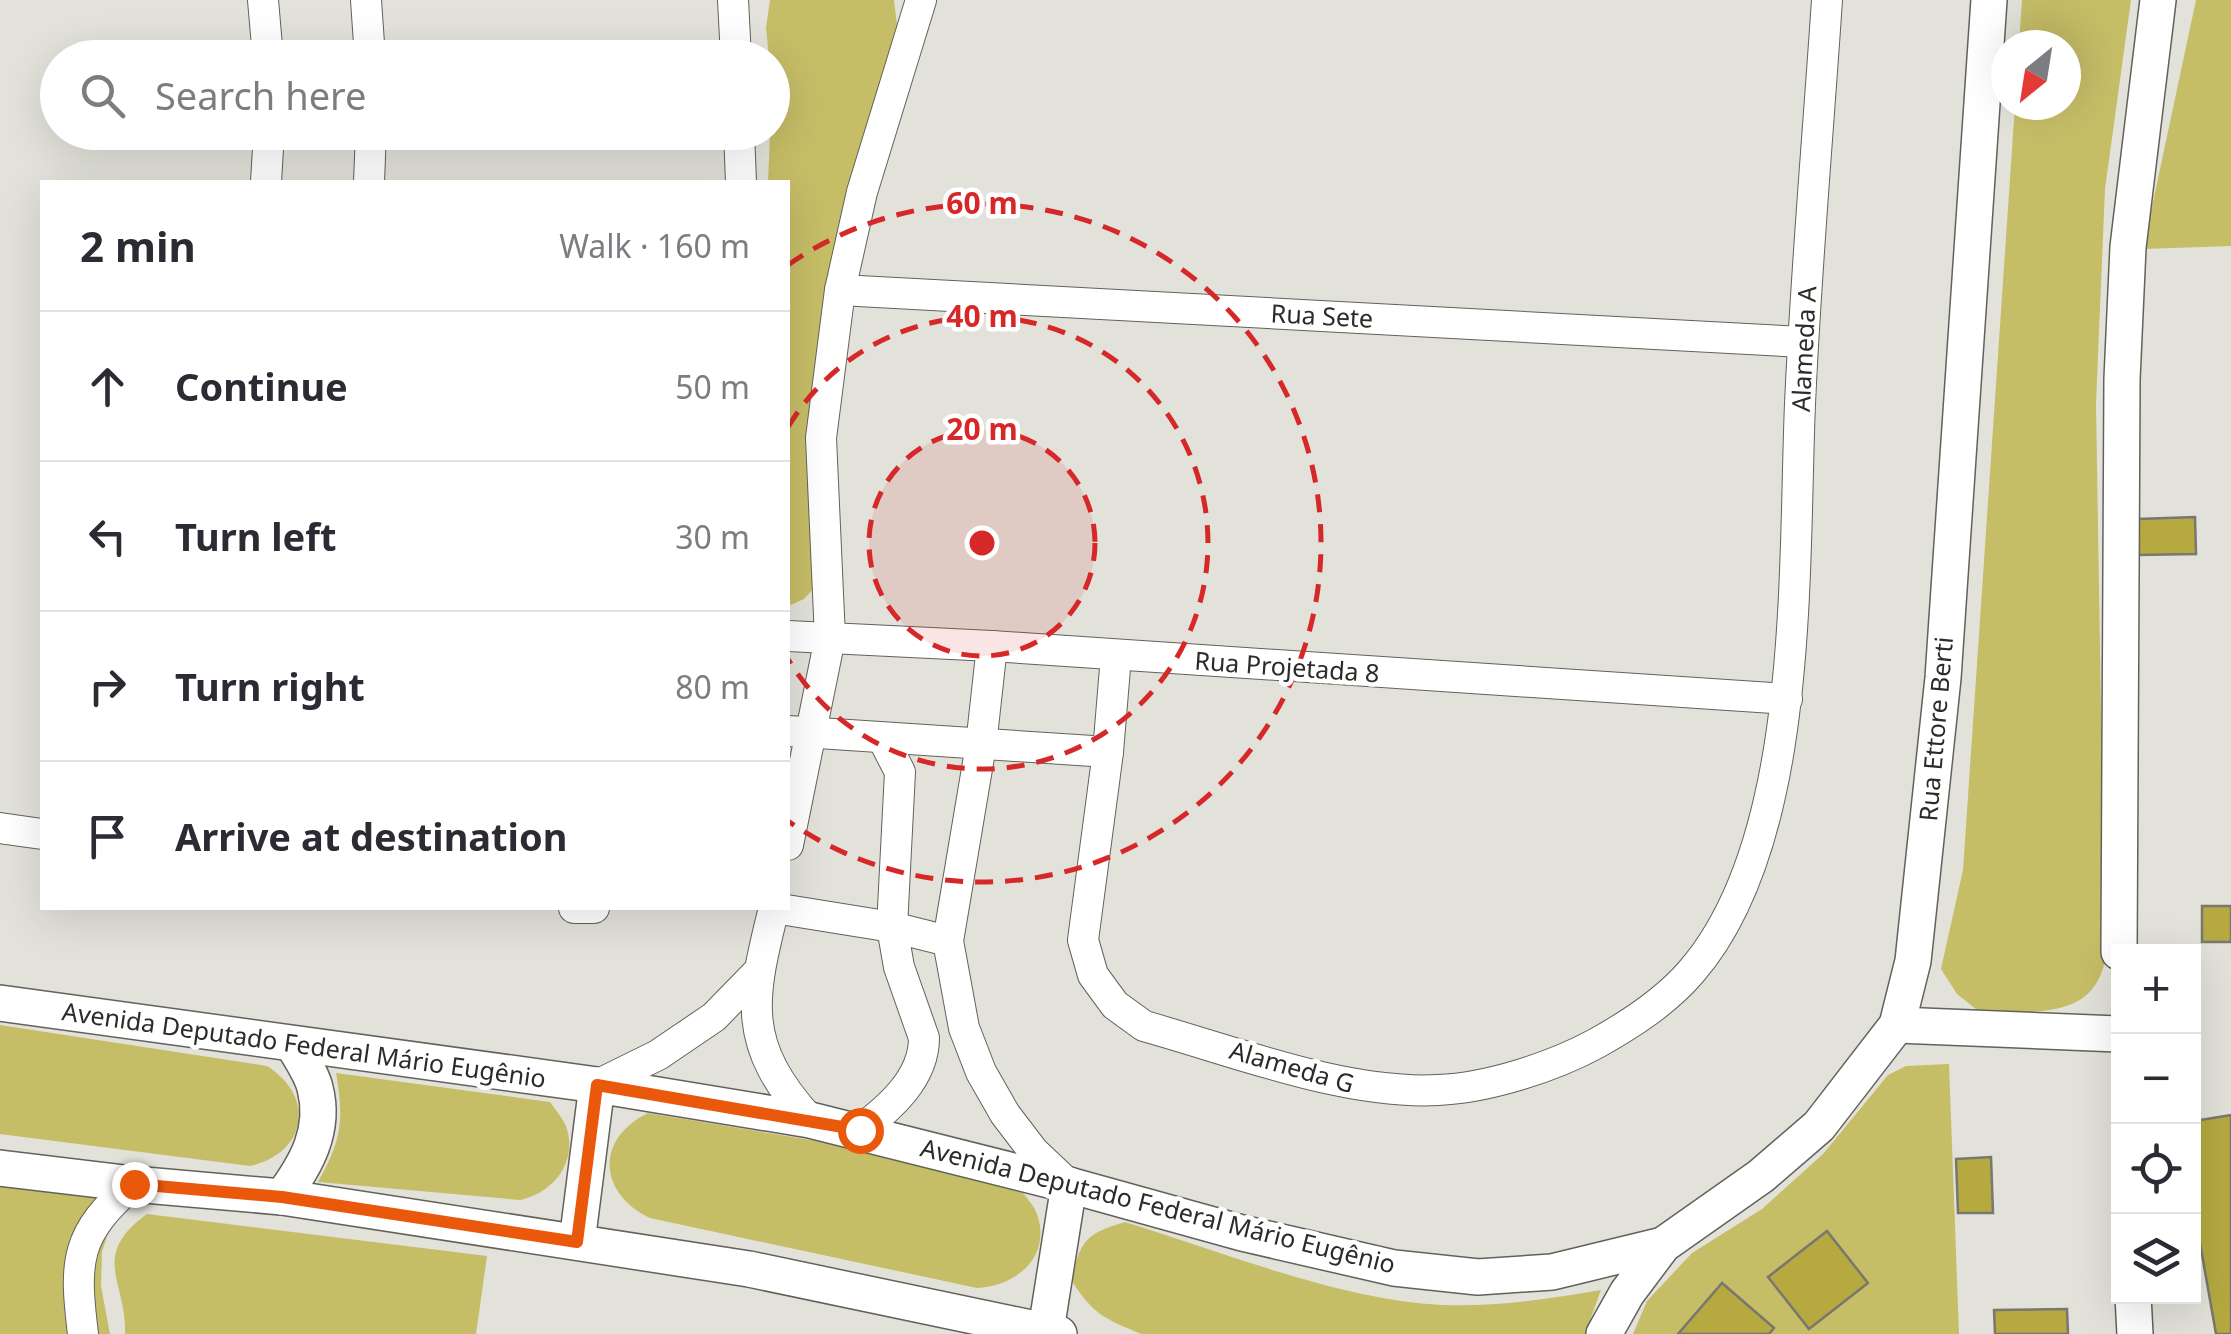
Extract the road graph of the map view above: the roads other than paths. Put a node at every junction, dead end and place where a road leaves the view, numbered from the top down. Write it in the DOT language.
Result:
graph roads {
  1 [pos="264,0"];
  2 [pos="366,0"];
  3 [pos="734,0"];
  4 [pos="922,0"];
  5 [pos="1828,0"];
  6 [pos="1989,0"];
  7 [pos="2158,0"];
  8 [pos="267,40"];
  9 [pos="369,40"];
  10 [pos="735,40"];
  11 [pos="268,150"];
  12 [pos="370,150"];
  13 [pos="740,150"];
  14 [pos="266,180"];
  15 [pos="369,180"];
  16 [pos="741,180"];
  17 [pos="840,290"];
  18 [pos="1803,342"];
  19 [pos="790,636"];
  20 [pos="830,638"];
  21 [pos="992,646"];
  22 [pos="1116,656"];
  23 [pos="1788,698"];
  24 [pos="799,732"];
  25 [pos="884,739"];
  26 [pos="981,744"];
  27 [pos="1108,752"];
  28 [pos="790,824"];
  29 [pos="0,828"];
  30 [pos="40,834"];
  31 [pos="774,910"];
  32 [pos="787,910"];
  33 [pos="892,926"];
  34 [pos="948,940"];
  35 [pos="2119,944"];
  36 [pos="758,972"];
  37 [pos="0,1003"];
  38 [pos="1898,1025"];
  39 [pos="2111,1036"];
  40 [pos="294,1046"];
  41 [pos="597,1085"];
  42 [pos="810,1120"];
  43 [pos="860,1130"];
  44 [pos="0,1168"];
  45 [pos="134,1184"];
  46 [pos="1069,1185"];
  47 [pos="282,1197"];
  48 [pos="577,1242"];
  49 [pos="1663,1245"];
  50 [pos="2133,1304"];
  51 [pos="1052,1332"];
  52 [pos="83,1334"];
  53 [pos="1604,1334"];
  54 [pos="2134,1334"];
  1 -- 8 [label="street"];
  2 -- 9 [label="street"];
  3 -- 10 [label="street"];
  4 -- 17 [label="street"];
  5 -- 18 [label="street, Alameda A"];
  6 -- 38 [label="street, Rua Ettore Berti"];
  7 -- 35 [label="street"];
  11 -- 14 [label="street"];
  12 -- 15 [label="street"];
  13 -- 16 [label="street"];
  17 -- 18 [label="street, Rua Sete"];
  17 -- 20 [label="street"];
  18 -- 23 [label="street, Alameda A"];
  19 -- 20 [label="street, Rua Projetada 8"];
  20 -- 21 [label="street, Rua Projetada 8"];
  20 -- 24 [label="street"];
  21 -- 22 [label="street, Rua Projetada 8"];
  21 -- 26 [label="street"];
  22 -- 23 [label="street, Rua Projetada 8"];
  22 -- 27 [label="street, Alameda G"];
  23 -- 27 [label="street, Alameda G"];
  24 -- 25 [label="street"];
  24 -- 28 [label="street"];
  25 -- 26 [label="street"];
  25 -- 33 [label="street"];
  26 -- 27 [label="street"];
  26 -- 34 [label="street"];
  29 -- 30 [label="street"];
  31 -- 36 [label="street"];
  32 -- 33 [label="street"];
  33 -- 34 [label="street"];
  33 -- 43 [label="street"];
  34 -- 46 [label="street"];
  36 -- 41 [label="street"];
  36 -- 42 [label="street"];
  37 -- 40 [label="street, Avenida Deputado Federal Mário Eugênio"];
  38 -- 39 [label="street"];
  38 -- 49 [label="street, Rua Ettore Berti"];
  40 -- 41 [label="street, Avenida Deputado Federal Mário Eugênio"];
  40 -- 47 [label="street"];
  41 -- 42 [label="street, Avenida Deputado Federal Mário Eugênio"];
  41 -- 48 [label="street"];
  42 -- 43 [label="street, Avenida Deputado Federal Mário Eugênio"];
  43 -- 46 [label="street, Avenida Deputado Federal Mário Eugênio"];
  44 -- 45 [label="street"];
  45 -- 47 [label="street"];
  45 -- 52 [label="street"];
  46 -- 49 [label="street, Avenida Deputado Federal Mário Eugênio"];
  46 -- 51 [label="street"];
  47 -- 48 [label="street"];
  48 -- 51 [label="street"];
  49 -- 53 [label="street, Rua Ettore Berti"];
  50 -- 54 [label="street"];
}
